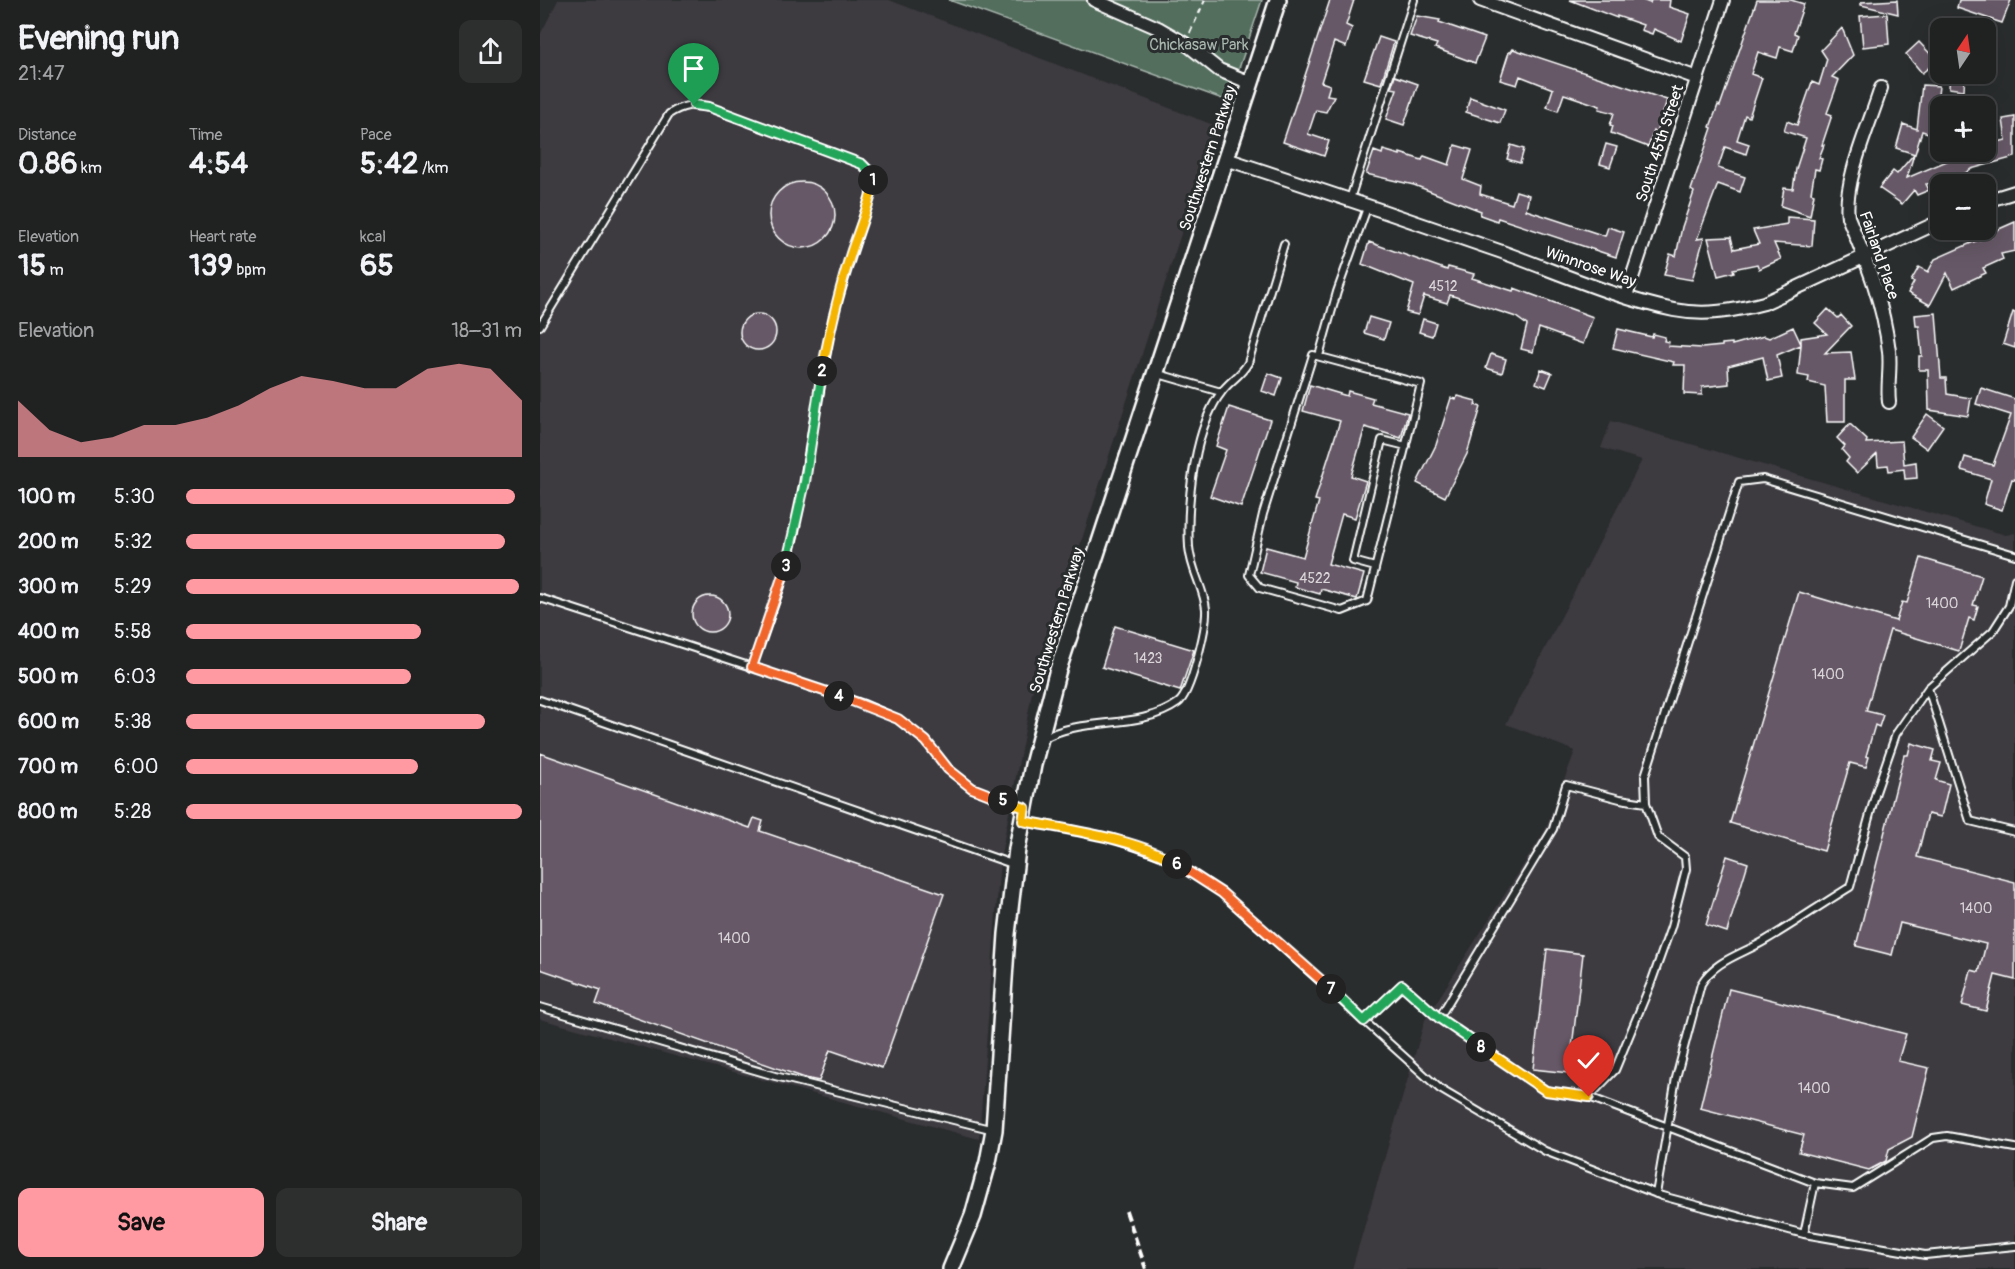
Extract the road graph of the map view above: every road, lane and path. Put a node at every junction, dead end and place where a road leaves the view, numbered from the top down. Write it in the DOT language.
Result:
graph roads {
  1 [pos="1094,0"];
  2 [pos="1204,0"];
  3 [pos="1278,0"];
  4 [pos="1413,0"];
  5 [pos="1480,0"];
  6 [pos="1723,0"];
  7 [pos="1184,43"];
  8 [pos="1697,78"];
  9 [pos="1251,83"];
  10 [pos="1881,88"];
  11 [pos="1226,159"];
  12 [pos="2015,192"];
  13 [pos="1996,198"];
  14 [pos="1350,199"];
  15 [pos="1368,205"];
  16 [pos="1930,226"];
  17 [pos="1284,244"];
  18 [pos="1864,257"];
  19 [pos="1626,296"];
  20 [pos="540,326"];
  21 [pos="1319,356"];
  22 [pos="1154,372"];
  23 [pos="1221,392"];
  24 [pos="1889,402"];
  25 [pos="1406,446"];
  26 [pos="2015,555"];
  27 [pos="1375,567"];
  28 [pos="2015,579"];
  29 [pos="540,598"];
  30 [pos="752,667"];
  31 [pos="1928,688"];
  32 [pos="540,700"];
  33 [pos="1040,741"];
  34 [pos="1646,803"];
  35 [pos="1024,814"];
  36 [pos="2015,832"];
  37 [pos="1015,866"];
  38 [pos="540,1007"];
  39 [pos="1439,1018"];
  40 [pos="1364,1021"];
  41 [pos="1589,1097"];
  42 [pos="1669,1128"];
  43 [pos="994,1130"];
  44 [pos="2015,1148"];
  45 [pos="1815,1183"];
  46 [pos="1656,1194"];
  47 [pos="1804,1234"];
  48 [pos="2015,1246"];
  49 [pos="951,1269"];
  1 -- 7 [label="street"];
  2 -- 7 [label="path"];
  3 -- 9 [label="street, Southwestern Parkway"];
  4 -- 14 [label="lane"];
  5 -- 8 [label="street"];
  6 -- 8 [label="street, South 45th Street"];
  7 -- 9 [label="street"];
  8 -- 19 [label="street, South 45th Street"];
  9 -- 11 [label="street, Southwestern Parkway"];
  10 -- 18 [label="street, Fairland Place"];
  11 -- 14 [label="street, Winnrose Way"];
  11 -- 22 [label="street, Southwestern Parkway"];
  12 -- 13 [label="street"];
  14 -- 15 [label="street, Winnrose Way"];
  15 -- 19 [label="street, Winnrose Way"];
  15 -- 21 [label="lane"];
  16 -- 18 [label="street, Winnrose Way"];
  17 -- 23 [label="lane"];
  18 -- 19 [label="street, Winnrose Way"];
  18 -- 24 [label="street, Fairland Place"];
  20 -- 30 [label="lane"];
  21 -- 25 [label="lane"];
  21 -- 27 [label="lane"];
  22 -- 23 [label="lane"];
  22 -- 33 [label="street, Southwestern Parkway"];
  23 -- 33 [label="lane"];
  25 -- 27 [label="lane"];
  25 -- 27 [label="lane"];
  26 -- 34 [label="lane"];
  28 -- 31 [label="lane"];
  29 -- 30 [label="lane"];
  30 -- 35 [label="lane"];
  31 -- 36 [label="lane"];
  31 -- 42 [label="lane"];
  32 -- 37 [label="lane"];
  33 -- 35 [label="street, Southwestern Parkway"];
  34 -- 39 [label="lane"];
  34 -- 41 [label="lane"];
  35 -- 37 [label="street, Southwestern Parkway"];
  35 -- 40 [label="lane"];
  37 -- 43 [label="street, Southwestern Parkway"];
  38 -- 43 [label="lane"];
  39 -- 40 [label="lane"];
  39 -- 41 [label="lane"];
  40 -- 46 [label="lane"];
  41 -- 42 [label="lane"];
  42 -- 45 [label="lane"];
  42 -- 46 [label="lane"];
  43 -- 49 [label="street, Southwestern Parkway"];
  44 -- 45 [label="lane"];
  45 -- 47 [label="lane"];
  46 -- 47 [label="lane"];
  47 -- 48 [label="lane"];
}
